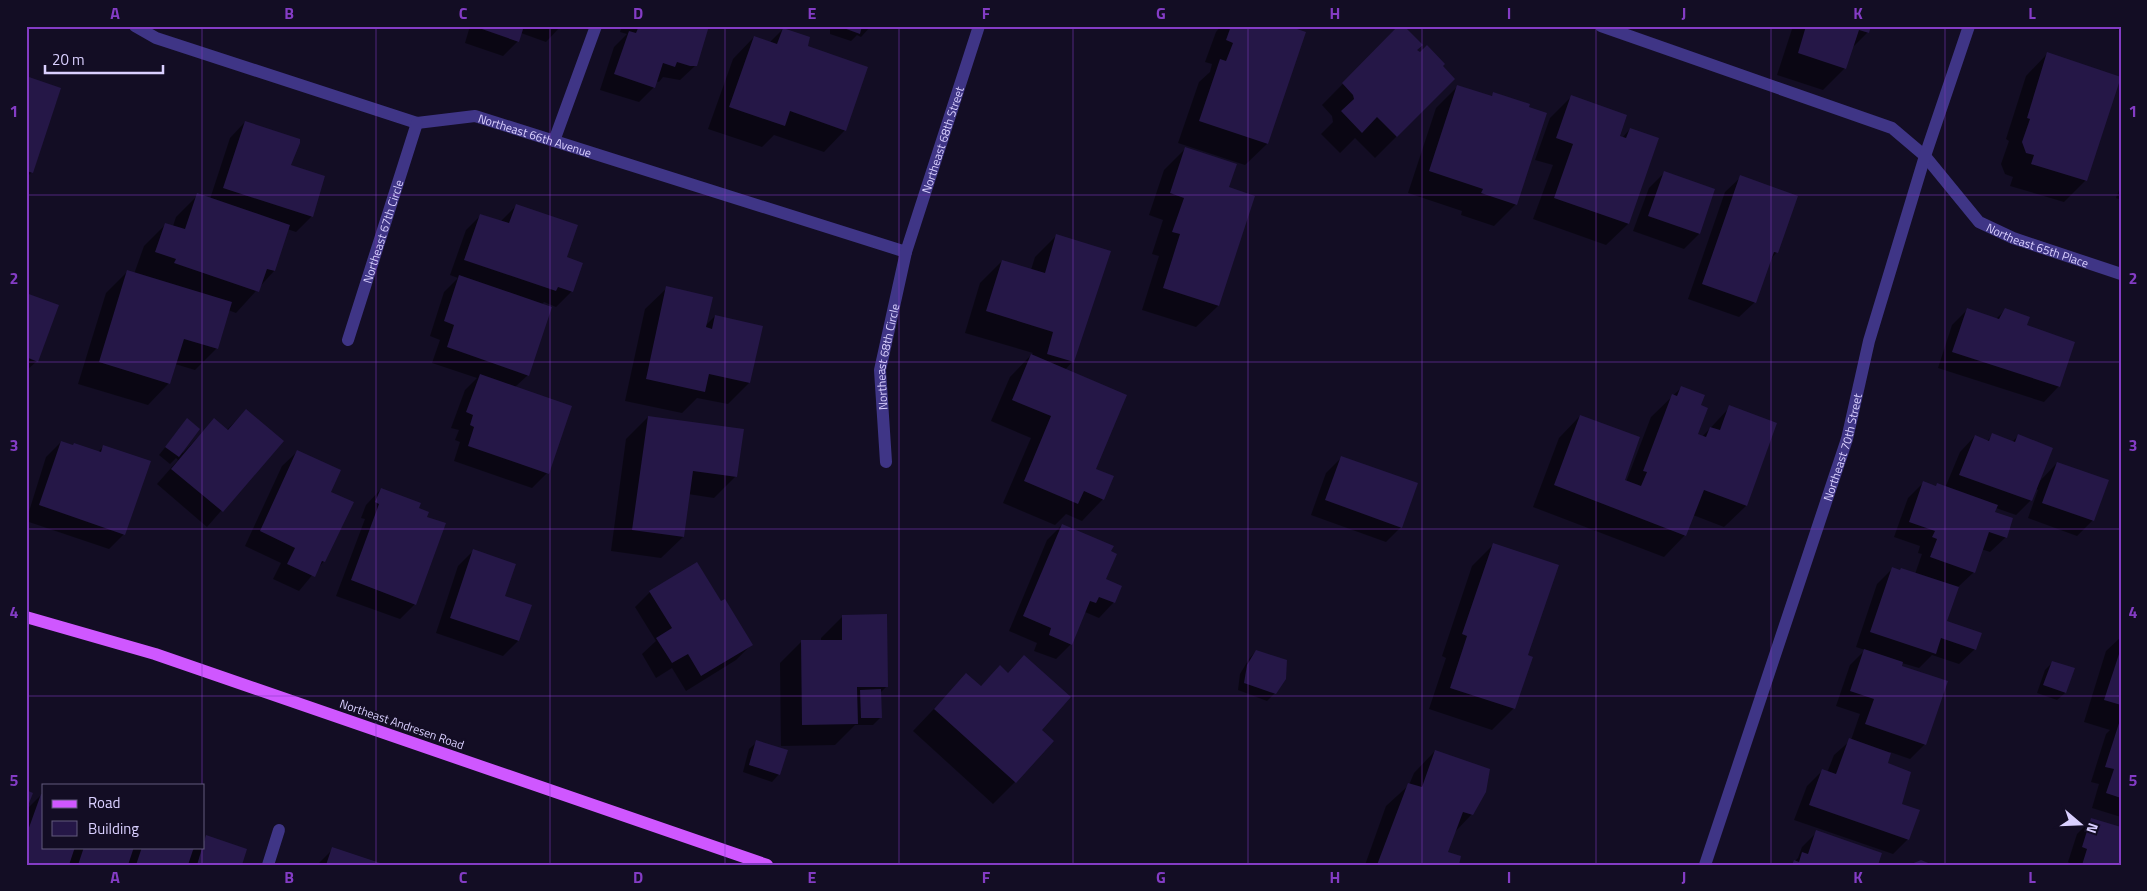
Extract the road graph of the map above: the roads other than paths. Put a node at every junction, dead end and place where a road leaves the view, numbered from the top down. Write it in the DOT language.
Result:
graph roads {
  1 [pos="135,26"];
  2 [pos="596,26"];
  3 [pos="979,26"];
  4 [pos="1601,26"];
  5 [pos="1969,26"];
  6 [pos="417,123"];
  7 [pos="554,141"];
  8 [pos="1925,156"];
  9 [pos="906,252"];
  10 [pos="2121,274"];
  11 [pos="348,340"];
  12 [pos="886,462"];
  13 [pos="26,617"];
  14 [pos="279,830"];
  15 [pos="268,865"];
  16 [pos="767,865"];
  17 [pos="1706,865"];
  1 -- 6 [label="street, Northeast 66th Avenue"];
  2 -- 7 [label="street"];
  3 -- 9 [label="street, Northeast 68th Street"];
  4 -- 8 [label="street, Northeast 65th Place"];
  5 -- 8 [label="street, Northeast 70th Street"];
  6 -- 7 [label="street, Northeast 66th Avenue"];
  6 -- 11 [label="street, Northeast 67th Circle"];
  7 -- 9 [label="street, Northeast 66th Avenue"];
  8 -- 10 [label="street, Northeast 65th Place"];
  8 -- 17 [label="street, Northeast 70th Street"];
  9 -- 12 [label="street, Northeast 68th Circle"];
  13 -- 16 [label="main road, Northeast Andresen Road"];
  14 -- 15 [label="street"];
}
